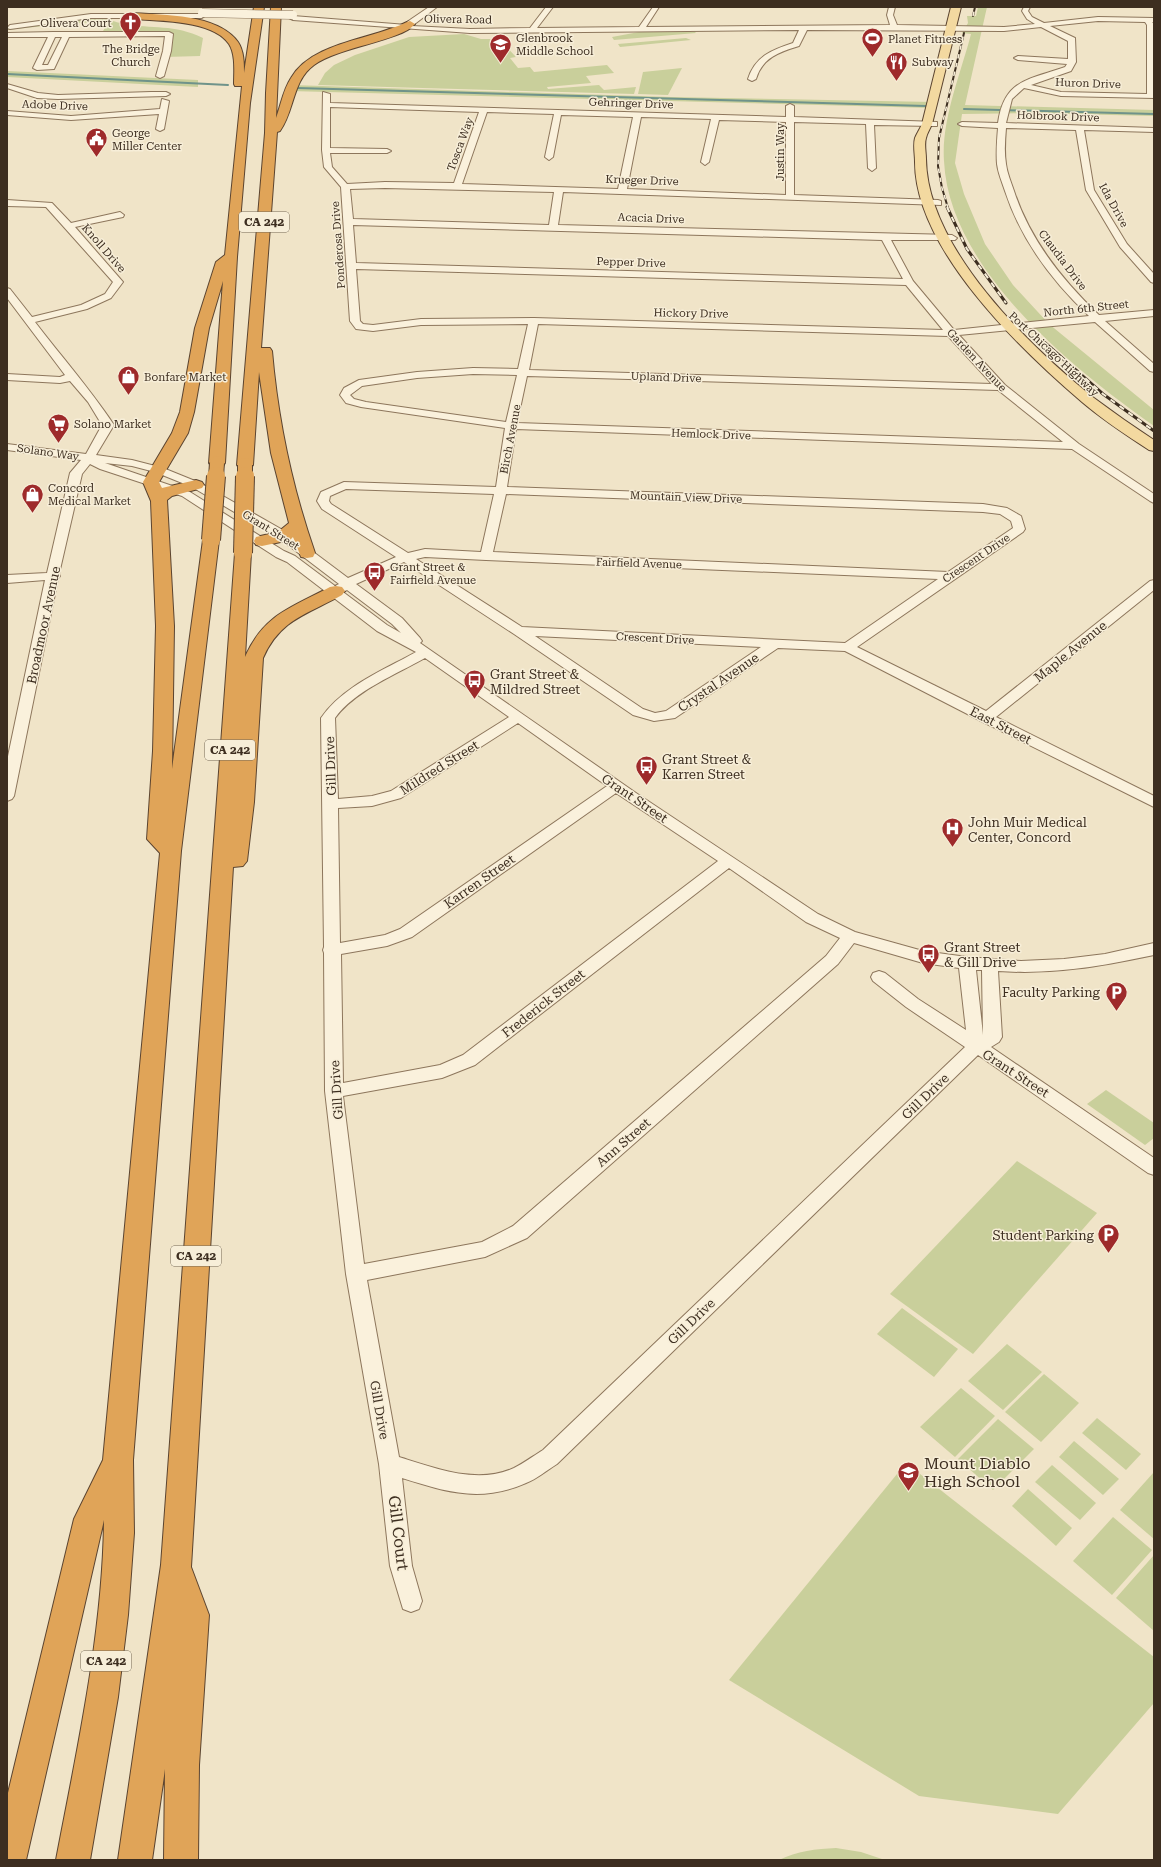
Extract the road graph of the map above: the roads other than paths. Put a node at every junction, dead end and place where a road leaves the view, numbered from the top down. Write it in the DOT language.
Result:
graph roads {
  1 [pos="157,7"];
  2 [pos="245,7"];
  3 [pos="259,7"];
  4 [pos="276,7"];
  5 [pos="434,7"];
  6 [pos="550,7"];
  7 [pos="656,7"];
  8 [pos="892,7"];
  9 [pos="956,7"];
  10 [pos="1026,7"];
  11 [pos="202,14"];
  12 [pos="133,16"];
  13 [pos="1150,20"];
  14 [pos="243,22"];
  15 [pos="7,23"];
  16 [pos="962,23"];
  17 [pos="407,25"];
  18 [pos="1045,25"];
  19 [pos="7,27"];
  20 [pos="951,27"];
  21 [pos="804,28"];
  22 [pos="894,28"];
  23 [pos="532,30"];
  24 [pos="641,30"];
  25 [pos="8,34"];
  26 [pos="52,34"];
  27 [pos="67,34"];
  28 [pos="241,36"];
  29 [pos="1018,58"];
  30 [pos="238,59"];
  31 [pos="1072,62"];
  32 [pos="160,76"];
  33 [pos="752,79"];
  34 [pos="114,85"];
  35 [pos="1022,85"];
  36 [pos="7,86"];
  37 [pos="326,94"];
  38 [pos="111,96"];
  39 [pos="1153,96"];
  40 [pos="245,103"];
  41 [pos="327,105"];
  42 [pos="790,106"];
  43 [pos="484,110"];
  44 [pos="163,111"];
  45 [pos="558,112"];
  46 [pos="7,114"];
  47 [pos="637,114"];
  48 [pos="103,117"];
  49 [pos="716,117"];
  50 [pos="791,119"];
  51 [pos="870,122"];
  52 [pos="930,124"];
  53 [pos="962,124"];
  54 [pos="1002,126"];
  55 [pos="102,127"];
  56 [pos="160,128"];
  57 [pos="1080,128"];
  58 [pos="1154,130"];
  59 [pos="271,134"];
  60 [pos="326,150"];
  61 [pos="387,151"];
  62 [pos="549,157"];
  63 [pos="931,158"];
  64 [pos="705,162"];
  65 [pos="872,168"];
  66 [pos="934,184"];
  67 [pos="457,186"];
  68 [pos="345,187"];
  69 [pos="559,190"];
  70 [pos="622,191"];
  71 [pos="790,198"];
  72 [pos="926,202"];
  73 [pos="7,203"];
  74 [pos="938,203"];
  75 [pos="120,216"];
  76 [pos="348,222"];
  77 [pos="70,226"];
  78 [pos="553,227"];
  79 [pos="884,237"];
  80 [pos="947,238"];
  81 [pos="231,257"];
  82 [pos="352,266"];
  83 [pos="1154,280"];
  84 [pos="909,282"];
  85 [pos="7,291"];
  86 [pos="257,310"];
  87 [pos="1154,312"];
  88 [pos="30,320"];
  89 [pos="1096,320"];
  90 [pos="534,321"];
  91 [pos="360,327"];
  92 [pos="1015,327"];
  93 [pos="951,333"];
  94 [pos="1154,369"];
  95 [pos="524,372"];
  96 [pos="7,377"];
  97 [pos="72,377"];
  98 [pos="1001,387"];
  99 [pos="350,401"];
  100 [pos="511,426"];
  101 [pos="1154,437"];
  102 [pos="1075,446"];
  103 [pos="7,447"];
  104 [pos="1154,448"];
  105 [pos="90,458"];
  106 [pos="161,485"];
  107 [pos="196,485"];
  108 [pos="501,490"];
  109 [pos="1154,499"];
  110 [pos="297,525"];
  111 [pos="1019,529"];
  112 [pos="284,536"];
  113 [pos="262,542"];
  114 [pos="307,553"];
  115 [pos="486,556"];
  116 [pos="405,557"];
  117 [pos="54,576"];
  118 [pos="950,576"];
  119 [pos="7,579"];
  120 [pos="1154,584"];
  121 [pos="342,588"];
  122 [pos="519,631"];
  123 [pos="774,644"];
  124 [pos="848,647"];
  125 [pos="426,652"];
  126 [pos="518,717"];
  127 [pos="986,718"];
  128 [pos="616,786"];
  129 [pos="7,796"];
  130 [pos="1153,800"];
  131 [pos="331,804"];
  132 [pos="171,851"];
  133 [pos="728,861"];
  134 [pos="850,936"];
  135 [pos="217,947"];
  136 [pos="1154,949"];
  137 [pos="331,950"];
  138 [pos="968,964"];
  139 [pos="990,966"];
  140 [pos="879,977"];
  141 [pos="976,1047"];
  142 [pos="334,1091"];
  143 [pos="1154,1168"];
  144 [pos="356,1274"];
  145 [pos="118,1460"];
  146 [pos="390,1464"];
  147 [pos="176,1565"];
  148 [pos="411,1601"];
  149 [pos="9,1860"];
  150 [pos="73,1860"];
  151 [pos="135,1860"];
  152 [pos="180,1860"];
  1 -- 11 [label="highway"];
  2 -- 14 [label="highway"];
  3 -- 40 [label="highway, CA 242"];
  4 -- 59 [label="highway, CA 242"];
  5 -- 17 [label="street"];
  6 -- 23 [label="street"];
  7 -- 24 [label="street"];
  8 -- 22 [label="street"];
  9 -- 20 [label="main road, Port Chicago Highway"];
  10 -- 18 [label="street"];
  11 -- 12 [label="street, Olivera Road"];
  11 -- 15 [label="street, Olivera Road"];
  11 -- 17 [label="street, Olivera Road, bridge"];
  12 -- 19 [label="street, Olivera Road"];
  12 -- 30 [label="highway"];
  13 -- 18 [label="street, Olivera Road"];
  13 -- 39 [label="street"];
  16 -- 18 [label="street, Olivera Road"];
  16 -- 20 [label="street, Olivera Road"];
  16 -- 52 [label="main road, Port Chicago Highway"];
  17 -- 23 [label="street, Olivera Road"];
  17 -- 59 [label="highway"];
  18 -- 31 [label="street"];
  20 -- 22 [label="street, Olivera Road"];
  20 -- 52 [label="main road, Port Chicago Highway"];
  21 -- 22 [label="street, Olivera Road"];
  21 -- 24 [label="street, Olivera Road"];
  21 -- 33 [label="street"];
  23 -- 24 [label="street, Olivera Road"];
  25 -- 26 [label="street, Olivera Court"];
  26 -- 27 [label="street, Olivera Court"];
  26 -- 27 [label="street"];
  27 -- 32 [label="street, Olivera Court"];
  28 -- 30 [label="highway"];
  29 -- 31 [label="street"];
  30 -- 40 [label="highway"];
  31 -- 35 [label="street, Claudia Drive"];
  34 -- 38 [label="street"];
  35 -- 39 [label="street, Huron Drive"];
  35 -- 54 [label="street, Claudia Drive"];
  36 -- 38 [label="street, Adobe Drive"];
  37 -- 41 [label="street, Ponderosa Drive"];
  38 -- 44 [label="street, Adobe Drive"];
  40 -- 81 [label="highway, CA 242"];
  41 -- 43 [label="street, Gehringer Drive"];
  41 -- 60 [label="street, Ponderosa Drive"];
  42 -- 50 [label="street, Justin Way"];
  43 -- 45 [label="street, Gehringer Drive"];
  43 -- 67 [label="street, Tosca Way"];
  44 -- 48 [label="street, Adobe Drive"];
  44 -- 56 [label="street, Adobe Drive"];
  45 -- 47 [label="street, Gehringer Drive"];
  45 -- 62 [label="street"];
  46 -- 48 [label="street, Adobe Drive"];
  47 -- 49 [label="street, Gehringer Drive"];
  47 -- 70 [label="street"];
  48 -- 55 [label="street, Adobe Drive"];
  49 -- 50 [label="street, Gehringer Drive"];
  49 -- 64 [label="street"];
  50 -- 51 [label="street, Gehringer Drive"];
  50 -- 71 [label="street, Justin Way"];
  51 -- 52 [label="street, Gehringer Drive"];
  51 -- 65 [label="street"];
  52 -- 63 [label="main road, Port Chicago Highway"];
  52 -- 72 [label="main road, Port Chicago Highway"];
  53 -- 54 [label="street, Holbrook Drive"];
  54 -- 57 [label="street, Holbrook Drive"];
  54 -- 89 [label="street, Claudia Drive"];
  57 -- 58 [label="street, Holbrook Drive"];
  57 -- 83 [label="street, Ida Drive"];
  59 -- 86 [label="highway, CA 242"];
  60 -- 61 [label="street"];
  60 -- 68 [label="street, Ponderosa Drive"];
  66 -- 74 [label="main road, Port Chicago Highway"];
  67 -- 68 [label="street, Krueger Drive"];
  67 -- 69 [label="street, Krueger Drive"];
  68 -- 76 [label="street, Ponderosa Drive"];
  69 -- 70 [label="street, Krueger Drive"];
  69 -- 78 [label="street"];
  70 -- 71 [label="street, Krueger Drive"];
  71 -- 72 [label="street, Krueger Drive"];
  72 -- 74 [label="street, Krueger Drive"];
  72 -- 80 [label="main road, Port Chicago Highway"];
  73 -- 77 [label="street, Knoll Drive"];
  74 -- 80 [label="main road, Port Chicago Highway"];
  75 -- 77 [label="street"];
  76 -- 78 [label="street, Acacia Drive"];
  76 -- 82 [label="street, Ponderosa Drive"];
  77 -- 88 [label="street, Knoll Drive"];
  78 -- 79 [label="street, Acacia Drive"];
  79 -- 80 [label="street, Acacia Drive"];
  79 -- 84 [label="street, Garden Avenue"];
  80 -- 92 [label="main road, Port Chicago Highway"];
  81 -- 106 [label="highway"];
  81 -- 132 [label="highway, CA 242, bridge"];
  82 -- 84 [label="street, Pepper Drive"];
  82 -- 91 [label="street, Ponderosa Drive"];
  84 -- 93 [label="street, Garden Avenue"];
  85 -- 88 [label="street"];
  86 -- 110 [label="highway"];
  86 -- 135 [label="highway, CA 242, bridge"];
  87 -- 89 [label="street, North 6th Street"];
  88 -- 97 [label="street"];
  89 -- 92 [label="street, North 6th Street"];
  89 -- 94 [label="street, Claudia Drive"];
  90 -- 91 [label="street, Hickory Drive"];
  90 -- 93 [label="street, Hickory Drive"];
  90 -- 95 [label="street, Birch Avenue"];
  92 -- 93 [label="street, Hickory Drive"];
  92 -- 101 [label="main road, Port Chicago Highway"];
  92 -- 104 [label="main road, Port Chicago Highway"];
  93 -- 98 [label="street, Garden Avenue"];
  95 -- 98 [label="street, Upland Drive"];
  95 -- 99 [label="street, Upland Drive"];
  95 -- 100 [label="street, Birch Avenue"];
  96 -- 97 [label="street"];
  97 -- 105 [label="street"];
  98 -- 102 [label="street, Garden Avenue"];
  99 -- 100 [label="street, Hemlock Drive"];
  100 -- 102 [label="street, Hemlock Drive"];
  100 -- 108 [label="street, Birch Avenue"];
  102 -- 109 [label="street, Garden Avenue"];
  103 -- 105 [label="street, Solano Way"];
  105 -- 106 [label="street, Grant Street"];
  105 -- 117 [label="street, Broadmoor Avenue"];
  106 -- 107 [label="highway"];
  106 -- 107 [label="street, Grant Street"];
  106 -- 113 [label="street, Grant Street"];
  106 -- 132 [label="highway"];
  107 -- 112 [label="street, Grant Street"];
  108 -- 111 [label="street, Mountain View Drive"];
  108 -- 115 [label="street, Birch Avenue"];
  108 -- 116 [label="street, Mountain View Drive"];
  110 -- 112 [label="highway"];
  110 -- 114 [label="highway"];
  111 -- 118 [label="street, Crescent Drive"];
  112 -- 113 [label="highway"];
  112 -- 114 [label="street, Grant Street"];
  113 -- 121 [label="street, Grant Street"];
  114 -- 121 [label="street, Grant Street"];
  115 -- 116 [label="street, Fairfield Avenue"];
  115 -- 118 [label="street, Fairfield Avenue"];
  116 -- 121 [label="street, Fairfield Avenue"];
  116 -- 122 [label="street"];
  117 -- 119 [label="street"];
  117 -- 129 [label="street, Broadmoor Avenue"];
  118 -- 124 [label="street, Crescent Drive"];
  120 -- 127 [label="street, Maple Avenue"];
  121 -- 125 [label="street, Grant Street"];
  121 -- 135 [label="highway"];
  122 -- 123 [label="street, Crescent Drive"];
  122 -- 123 [label="street, Crystal Avenue"];
  123 -- 124 [label="street, Crescent Drive"];
  124 -- 127 [label="street, East Street"];
  125 -- 126 [label="street, Grant Street"];
  125 -- 131 [label="street, Gill Drive"];
  126 -- 128 [label="street, Grant Street"];
  126 -- 131 [label="street, Mildred Street"];
  127 -- 130 [label="street, East Street"];
  128 -- 133 [label="street, Grant Street"];
  128 -- 137 [label="street, Karren Street"];
  131 -- 137 [label="street, Gill Drive"];
  132 -- 145 [label="highway, CA 242"];
  133 -- 134 [label="street, Grant Street"];
  133 -- 142 [label="street, Frederick Street"];
  134 -- 138 [label="street"];
  134 -- 144 [label="street, Ann Street"];
  135 -- 147 [label="highway, CA 242"];
  136 -- 139 [label="street"];
  137 -- 142 [label="street, Gill Drive"];
  138 -- 139 [label="street"];
  138 -- 141 [label="street"];
  139 -- 141 [label="street, Gill Drive"];
  140 -- 141 [label="street, Grant Street"];
  141 -- 143 [label="street, Grant Street"];
  141 -- 146 [label="street, Gill Drive"];
  142 -- 144 [label="street, Gill Drive"];
  144 -- 146 [label="street, Gill Drive"];
  145 -- 149 [label="highway"];
  145 -- 150 [label="highway, CA 242"];
  146 -- 148 [label="street, Gill Court"];
  147 -- 151 [label="highway, CA 242"];
  147 -- 152 [label="highway"];
}
